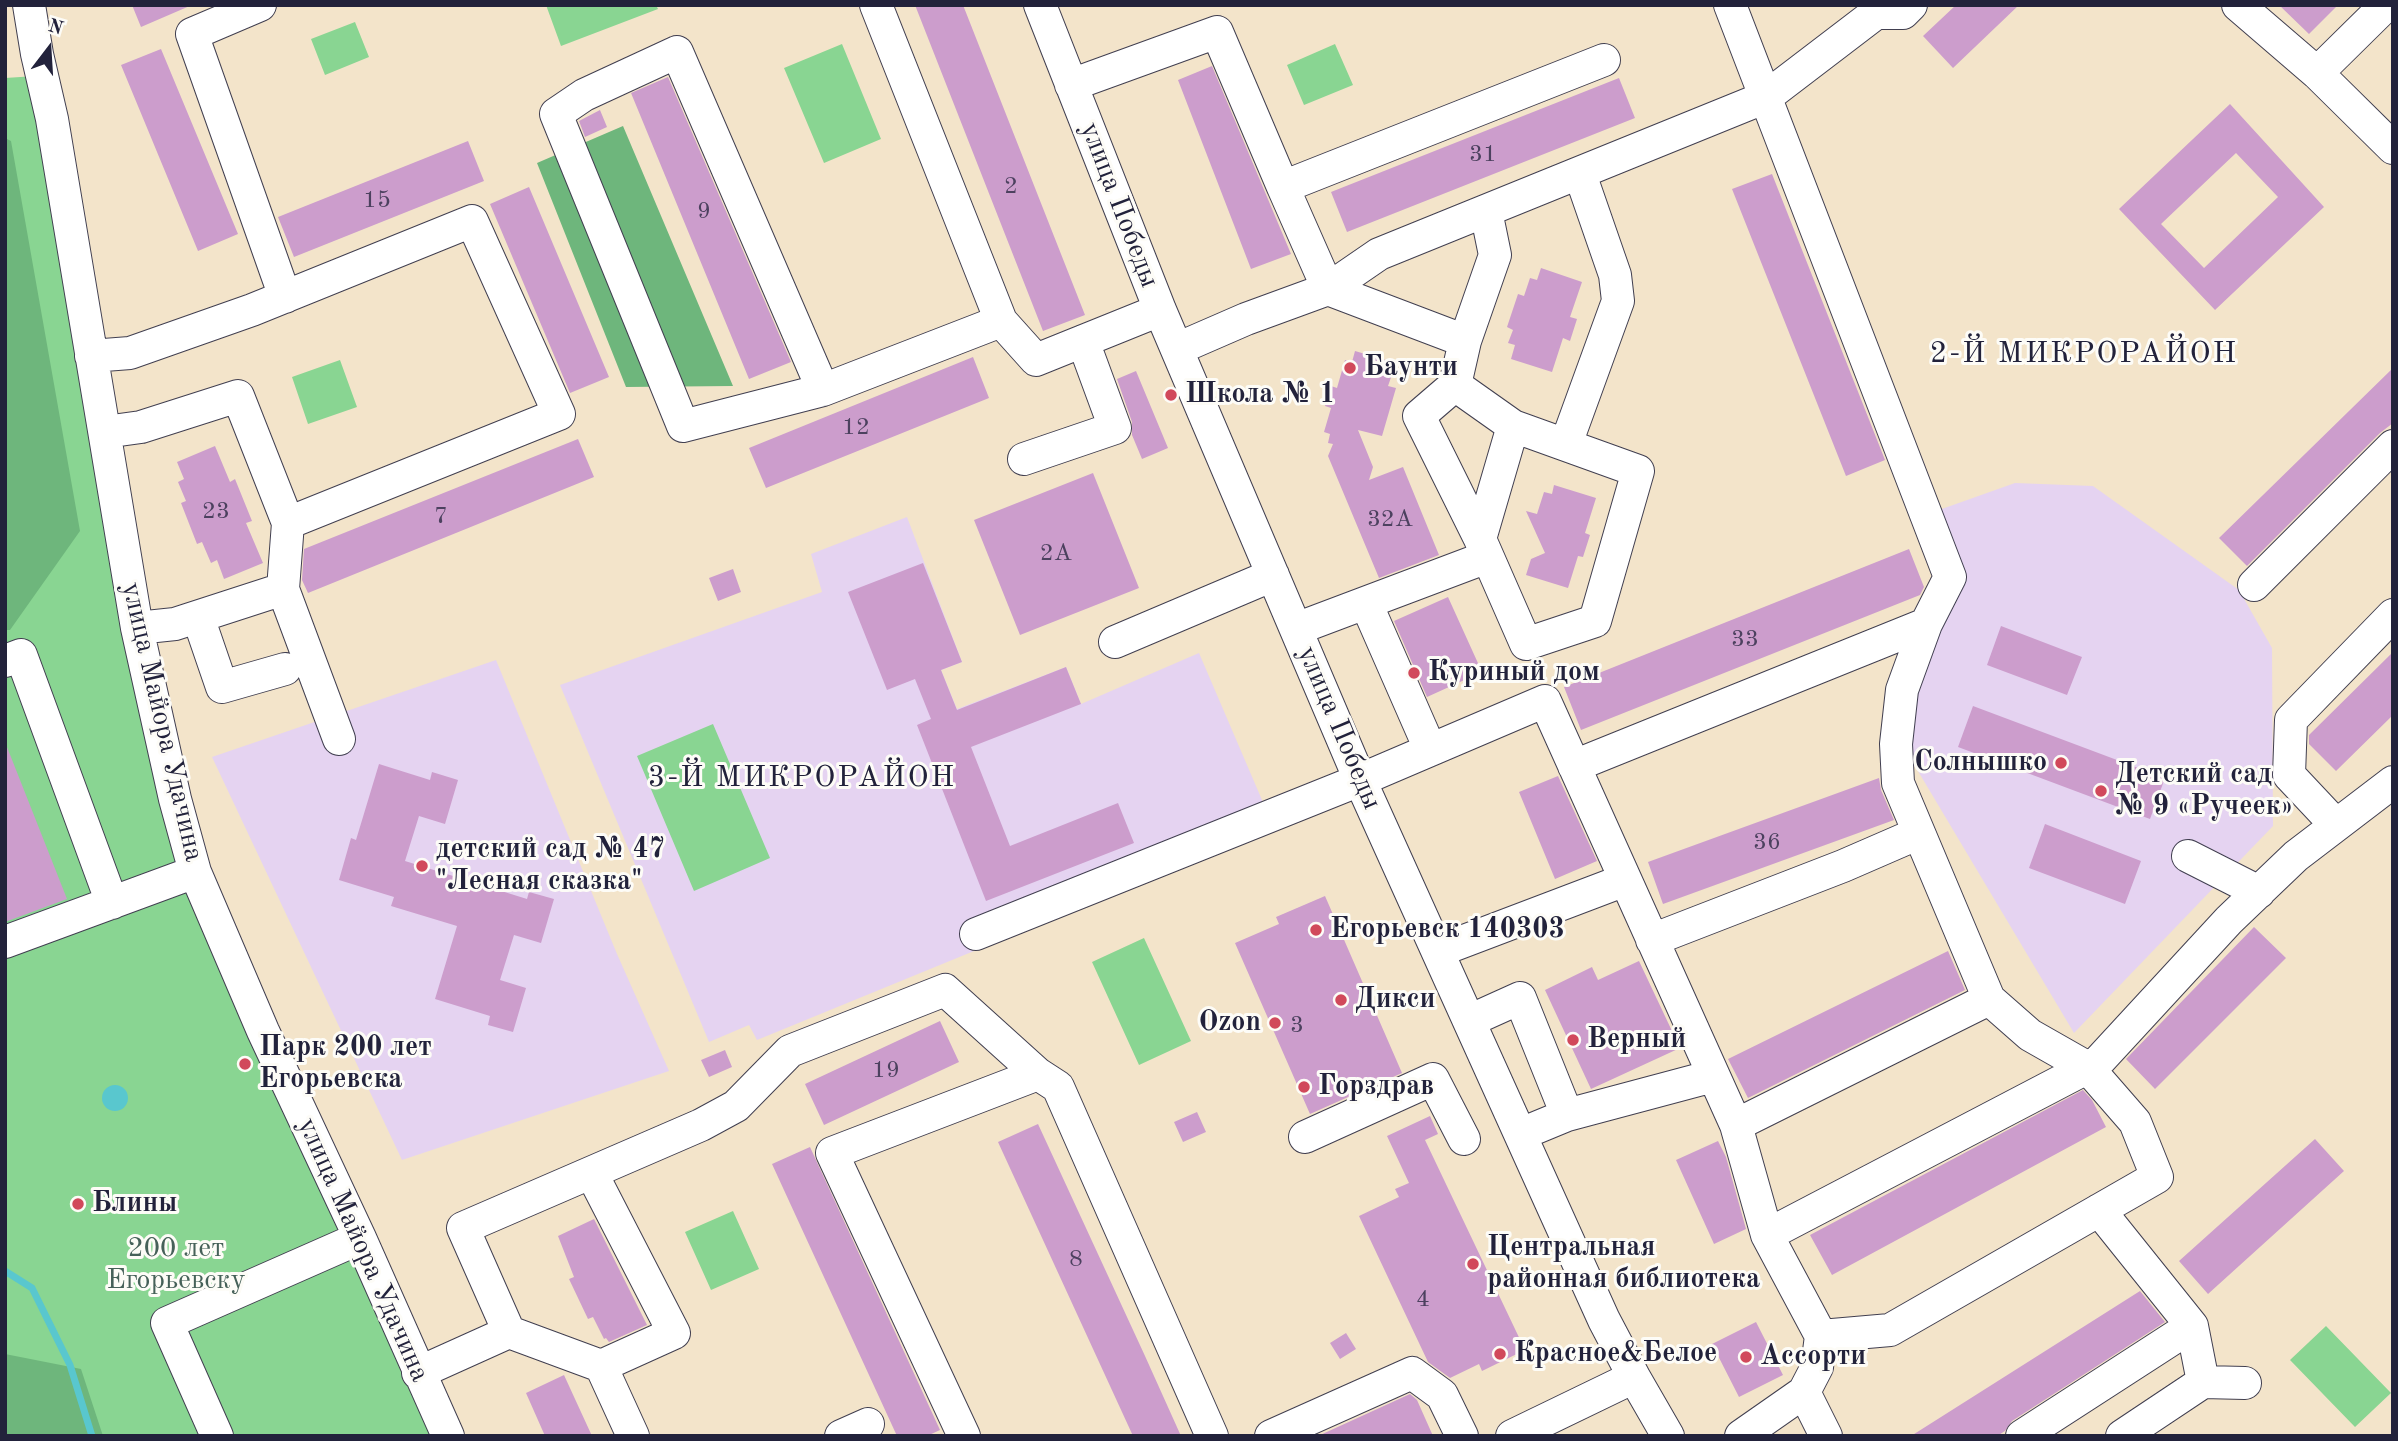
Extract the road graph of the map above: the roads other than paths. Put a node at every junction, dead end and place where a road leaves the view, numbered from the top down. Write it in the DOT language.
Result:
graph roads {
  1 [pos="29,5"];
  2 [pos="260,5"];
  3 [pos="876,5"];
  4 [pos="1040,5"];
  5 [pos="1730,5"];
  6 [pos="1911,5"];
  7 [pos="2238,5"];
  8 [pos="2386,5"];
  9 [pos="1604,60"];
  10 [pos="2317,73"];
  11 [pos="1072,85"];
  12 [pos="1766,97"];
  13 [pos="2393,148"];
  14 [pos="1580,174"];
  15 [pos="1283,187"];
  16 [pos="1486,211"];
  17 [pos="1328,289"];
  18 [pos="285,297"];
  19 [pos="1160,310"];
  20 [pos="1001,321"];
  21 [pos="1083,341"];
  22 [pos="1465,341"];
  23 [pos="1177,349"];
  24 [pos="91,356"];
  25 [pos="1455,385"];
  26 [pos="823,390"];
  27 [pos="1513,426"];
  28 [pos="105,432"];
  29 [pos="1566,444"];
  30 [pos="2393,446"];
  31 [pos="1024,459"];
  32 [pos="288,523"];
  33 [pos="1484,548"];
  34 [pos="1273,575"];
  35 [pos="2254,585"];
  36 [pos="283,589"];
  37 [pos="1366,603"];
  38 [pos="2393,615"];
  39 [pos="198,617"];
  40 [pos="1926,624"];
  41 [pos="137,628"];
  42 [pos="1296,629"];
  43 [pos="1115,642"];
  44 [pos="5,661"];
  45 [pos="285,669"];
  46 [pos="339,739"];
  47 [pos="1430,749"];
  48 [pos="1574,766"];
  49 [pos="1360,780"];
  50 [pos="2393,782"];
  51 [pos="2336,825"];
  52 [pos="1919,833"];
  53 [pos="2188,856"];
  54 [pos="195,872"];
  55 [pos="1625,880"];
  56 [pos="2259,892"];
  57 [pos="112,903"];
  58 [pos="976,934"];
  59 [pos="1652,940"];
  60 [pos="5,942"];
  61 [pos="1438,951"];
  62 [pos="1989,999"];
  63 [pos="1469,1021"];
  64 [pos="2088,1068"];
  65 [pos="1038,1074"];
  66 [pos="1713,1076"];
  67 [pos="1567,1115"];
  68 [pos="1736,1125"];
  69 [pos="1521,1134"];
  70 [pos="1305,1137"];
  71 [pos="1464,1139"];
  72 [pos="592,1174"];
  73 [pos="2099,1210"];
  74 [pos="1768,1235"];
  75 [pos="360,1238"];
  76 [pos="2192,1326"];
  77 [pos="509,1332"];
  78 [pos="1821,1336"];
  79 [pos="601,1366"];
  80 [pos="418,1373"];
  81 [pos="1633,1377"];
  82 [pos="2203,1382"];
  83 [pos="2245,1383"];
  84 [pos="1804,1392"];
  85 [pos="217,1436"];
  86 [pos="448,1436"];
  87 [pos="633,1436"];
  88 [pos="964,1436"];
  89 [pos="1212,1436"];
  90 [pos="1271,1436"];
  91 [pos="1462,1436"];
  92 [pos="1512,1436"];
  93 [pos="1668,1436"];
  94 [pos="1741,1436"];
  95 [pos="1826,1436"];
  96 [pos="2022,1436"];
  97 [pos="2122,1436"];
  1 -- 24 [label="street, улица Майора Удачина"];
  2 -- 18 [label="street"];
  3 -- 20 [label="street"];
  4 -- 11 [label="street, улица Победы"];
  5 -- 12 [label="street"];
  6 -- 12 [label="street"];
  7 -- 10 [label="street"];
  8 -- 10 [label="street"];
  9 -- 15 [label="street"];
  10 -- 13 [label="street"];
  11 -- 15 [label="street"];
  11 -- 19 [label="street, улица Победы"];
  12 -- 14 [label="street"];
  12 -- 40 [label="street"];
  14 -- 16 [label="street"];
  14 -- 29 [label="street"];
  15 -- 17 [label="street"];
  16 -- 17 [label="street"];
  16 -- 22 [label="street"];
  17 -- 22 [label="street"];
  17 -- 23 [label="street"];
  18 -- 24 [label="street"];
  18 -- 32 [label="street"];
  19 -- 21 [label="street"];
  19 -- 23 [label="street, улица Победы"];
  20 -- 21 [label="street"];
  20 -- 26 [label="street"];
  21 -- 31 [label="street"];
  22 -- 25 [label="street"];
  23 -- 34 [label="street, улица Победы"];
  24 -- 28 [label="street, улица Майора Удачина"];
  25 -- 27 [label="street"];
  25 -- 33 [label="street"];
  26 -- 26 [label="street"];
  27 -- 29 [label="street"];
  27 -- 33 [label="street"];
  28 -- 32 [label="street"];
  28 -- 41 [label="street, улица Майора Удачина"];
  29 -- 33 [label="street"];
  30 -- 35 [label="street"];
  32 -- 36 [label="street"];
  33 -- 37 [label="street"];
  34 -- 42 [label="street, улица Победы"];
  34 -- 43 [label="street"];
  36 -- 39 [label="street"];
  36 -- 46 [label="street"];
  37 -- 42 [label="street"];
  37 -- 47 [label="street"];
  38 -- 51 [label="street"];
  39 -- 41 [label="street"];
  39 -- 45 [label="street"];
  40 -- 48 [label="street"];
  40 -- 52 [label="street"];
  41 -- 54 [label="street, улица Майора Удачина"];
  42 -- 49 [label="street, улица Победы"];
  44 -- 57 [label="street"];
  47 -- 48 [label="street"];
  47 -- 49 [label="street"];
  48 -- 55 [label="street"];
  49 -- 58 [label="street"];
  49 -- 61 [label="street, улица Победы"];
  50 -- 51 [label="street"];
  51 -- 56 [label="street"];
  52 -- 59 [label="street"];
  52 -- 62 [label="street"];
  53 -- 56 [label="street"];
  54 -- 57 [label="street"];
  54 -- 75 [label="street, улица Майора Удачина"];
  55 -- 59 [label="street"];
  55 -- 61 [label="street"];
  56 -- 64 [label="street"];
  57 -- 60 [label="street"];
  59 -- 66 [label="street"];
  61 -- 63 [label="street, улица Победы"];
  62 -- 64 [label="street"];
  62 -- 68 [label="street"];
  63 -- 67 [label="street"];
  63 -- 69 [label="street, улица Победы"];
  64 -- 73 [label="street"];
  64 -- 74 [label="street"];
  65 -- 72 [label="street"];
  65 -- 88 [label="street"];
  65 -- 89 [label="street"];
  66 -- 67 [label="street"];
  66 -- 68 [label="street"];
  67 -- 69 [label="street"];
  68 -- 74 [label="street"];
  69 -- 81 [label="street, улица Победы"];
  70 -- 71 [label="street"];
  72 -- 77 [label="street"];
  72 -- 79 [label="street"];
  73 -- 76 [label="street"];
  73 -- 78 [label="street"];
  74 -- 78 [label="street"];
  75 -- 80 [label="street, улица Майора Удачина"];
  75 -- 85 [label="street"];
  76 -- 82 [label="street"];
  76 -- 96 [label="street"];
  77 -- 79 [label="street"];
  77 -- 80 [label="street"];
  78 -- 84 [label="street"];
  79 -- 87 [label="street"];
  80 -- 86 [label="street, улица Майора Удачина"];
  81 -- 92 [label="street"];
  81 -- 93 [label="street, улица Победы"];
  82 -- 83 [label="street"];
  82 -- 97 [label="street"];
  84 -- 94 [label="street"];
  84 -- 95 [label="street"];
  90 -- 91 [label="street"];
}
